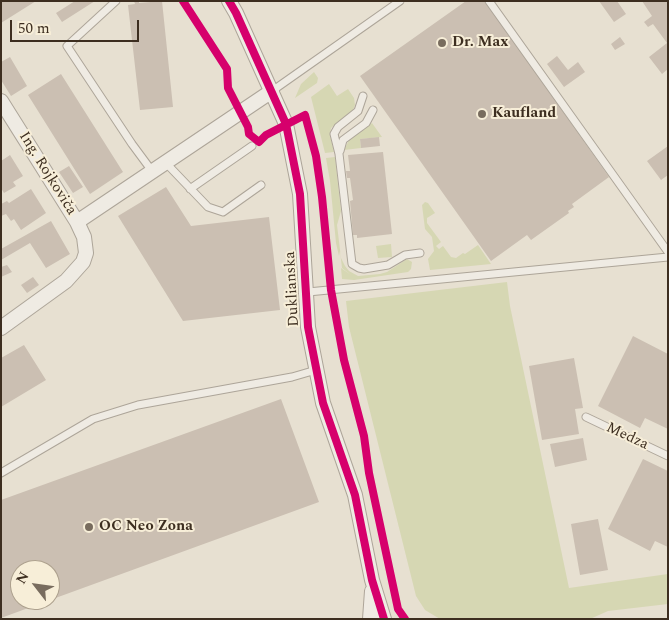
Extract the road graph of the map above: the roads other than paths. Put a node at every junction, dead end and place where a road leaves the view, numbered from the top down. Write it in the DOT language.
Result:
graph roads {
  1 [pos="116,1"];
  2 [pos="229,1"];
  3 [pos="400,1"];
  4 [pos="488,1"];
  5 [pos="272,91"];
  6 [pos="363,96"];
  7 [pos="1,101"];
  8 [pos="373,110"];
  9 [pos="252,146"];
  10 [pos="339,154"];
  11 [pos="164,162"];
  12 [pos="152,171"];
  13 [pos="262,185"];
  14 [pos="190,189"];
  15 [pos="77,222"];
  16 [pos="668,252"];
  17 [pos="420,253"];
  18 [pos="668,257"];
  19 [pos="308,292"];
  20 [pos="1,328"];
  21 [pos="316,370"];
  22 [pos="586,417"];
  23 [pos="668,456"];
  24 [pos="1,473"];
  25 [pos="372,580"];
  26 [pos="370,619"];
  27 [pos="384,619"];
  1 -- 12 [label="lane"];
  2 -- 5 [label="street, Duklianska"];
  3 -- 5 [label="lane"];
  4 -- 16 [label="lane"];
  5 -- 11 [label="street"];
  5 -- 19 [label="street, Duklianska"];
  6 -- 10 [label="lane"];
  7 -- 15 [label="street, Ing. Rojkoviča"];
  8 -- 10 [label="lane"];
  9 -- 14 [label="lane"];
  10 -- 17 [label="lane"];
  11 -- 12 [label="street"];
  11 -- 14 [label="lane"];
  12 -- 15 [label="street"];
  13 -- 14 [label="lane"];
  15 -- 20 [label="street, Ing. Rojkoviča"];
  18 -- 19 [label="lane"];
  19 -- 21 [label="street, Duklianska"];
  21 -- 24 [label="lane"];
  21 -- 25 [label="street, Duklianska"];
  22 -- 23 [label="lane, Medza"];
  25 -- 26 [label="street"];
  25 -- 27 [label="street"];
}
